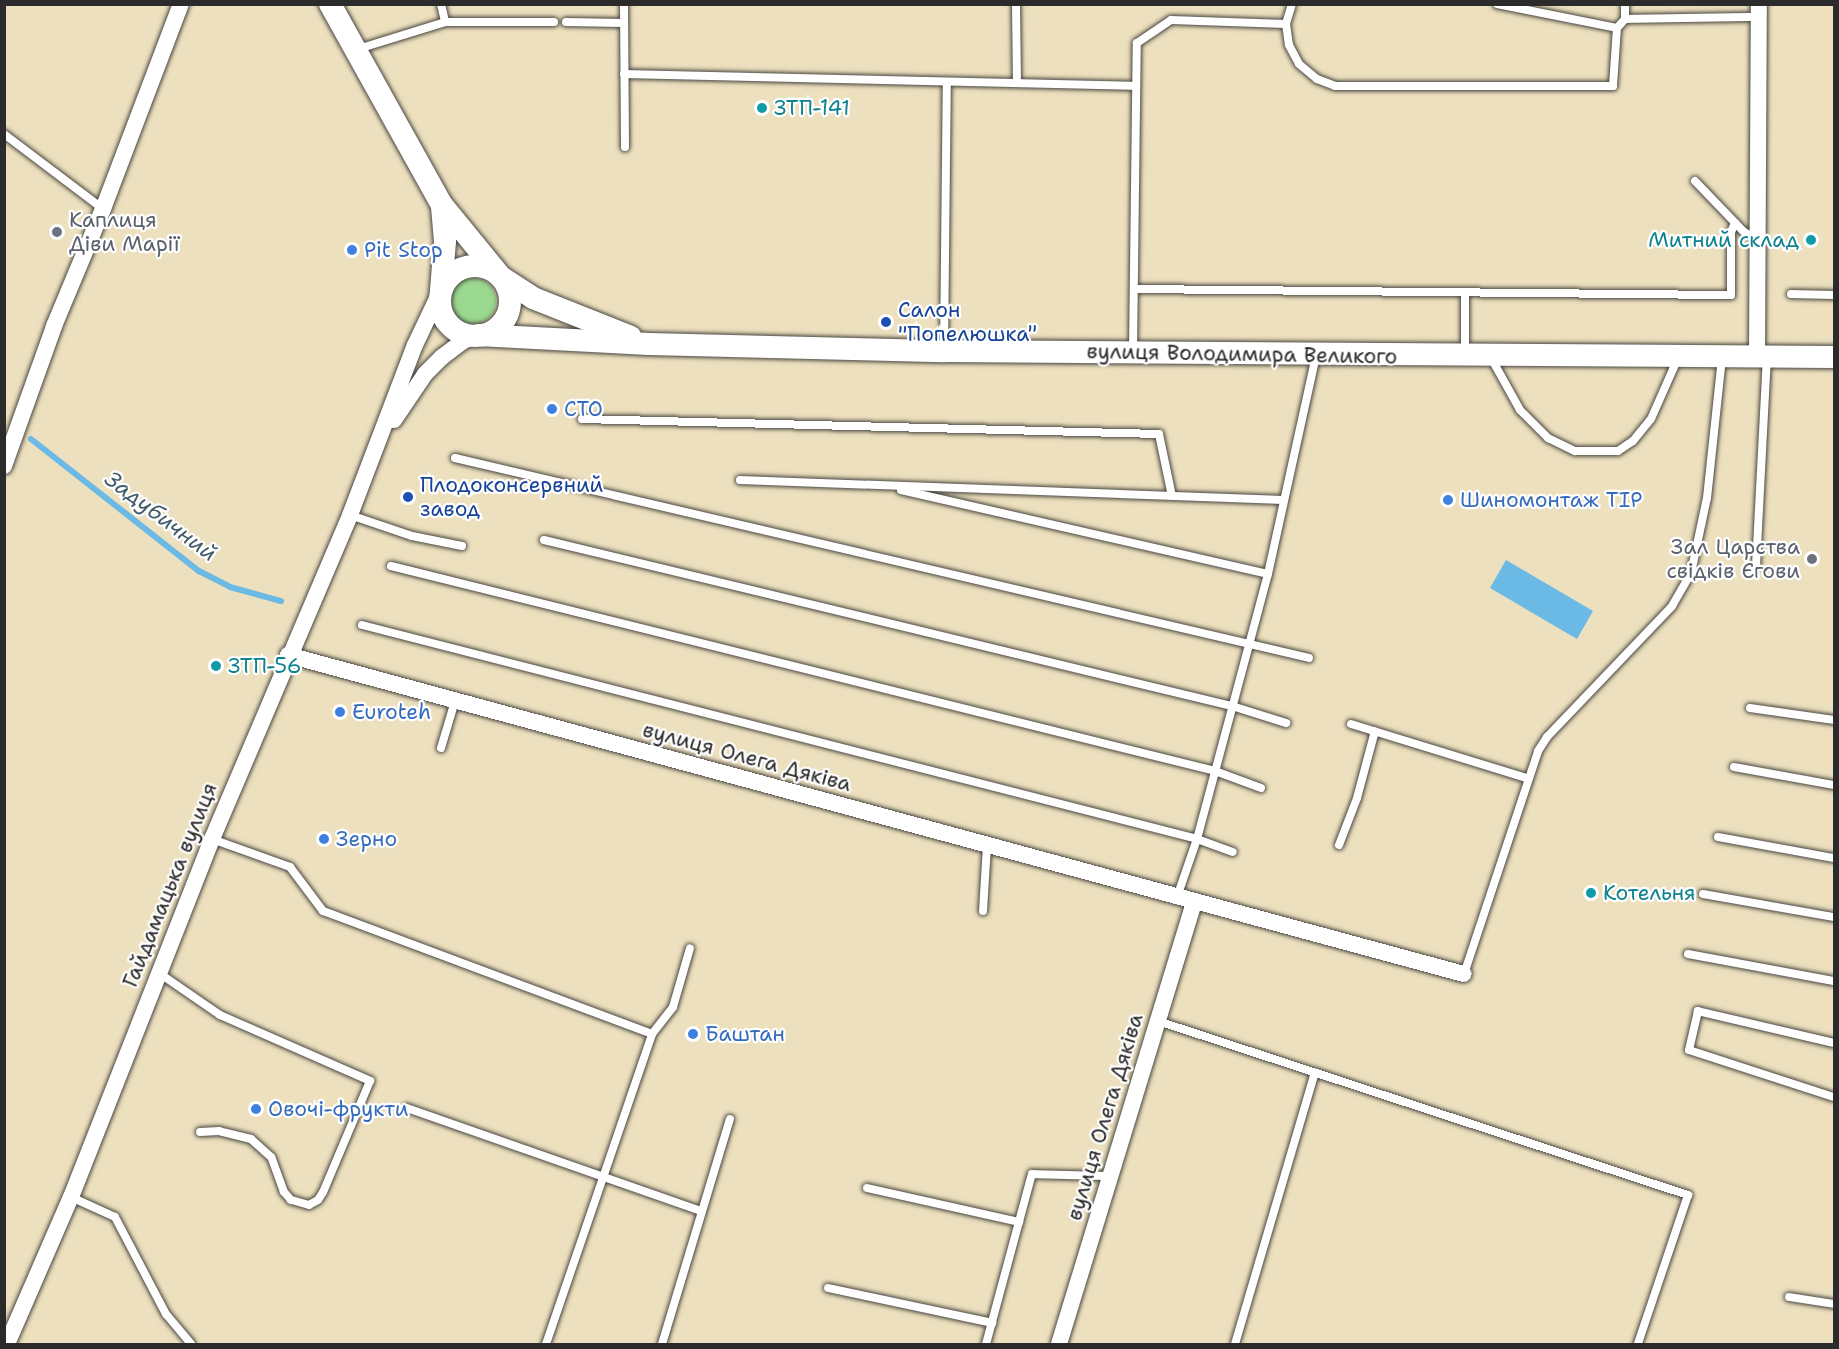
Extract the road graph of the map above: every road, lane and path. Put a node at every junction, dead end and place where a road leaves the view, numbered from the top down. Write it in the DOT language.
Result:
graph roads {
  1 [pos="181,4"];
  2 [pos="330,4"];
  3 [pos="441,4"];
  4 [pos="624,4"];
  5 [pos="1016,4"];
  6 [pos="1292,4"];
  7 [pos="1497,4"];
  8 [pos="1625,4"];
  9 [pos="1759,11"];
  10 [pos="1625,19"];
  11 [pos="445,22"];
  12 [pos="554,22"];
  13 [pos="566,22"];
  14 [pos="624,22"];
  15 [pos="1286,24"];
  16 [pos="1617,28"];
  17 [pos="356,49"];
  18 [pos="624,74"];
  19 [pos="947,82"];
  20 [pos="1017,83"];
  21 [pos="1136,86"];
  22 [pos="4,134"];
  23 [pos="625,147"];
  24 [pos="1695,181"];
  25 [pos="442,205"];
  26 [pos="102,208"];
  27 [pos="1735,223"];
  28 [pos="1757,240"];
  29 [pos="501,277"];
  30 [pos="1134,289"];
  31 [pos="441,291"];
  32 [pos="1465,292"];
  33 [pos="1791,294"];
  34 [pos="1834,295"];
  35 [pos="478,335"];
  36 [pos="649,344"];
  37 [pos="944,351"];
  38 [pos="1133,352"];
  39 [pos="1316,354"];
  40 [pos="1465,356"];
  41 [pos="1490,356"];
  42 [pos="1679,357"];
  43 [pos="1722,357"];
  44 [pos="1762,357"];
  45 [pos="1834,357"];
  46 [pos="582,419"];
  47 [pos="379,443"];
  48 [pos="455,458"];
  49 [pos="4,466"];
  50 [pos="740,480"];
  51 [pos="880,485"];
  52 [pos="1172,496"];
  53 [pos="1284,500"];
  54 [pos="350,515"];
  55 [pos="544,540"];
  56 [pos="462,546"];
  57 [pos="391,566"];
  58 [pos="1756,566"];
  59 [pos="1268,574"];
  60 [pos="362,625"];
  61 [pos="1249,644"];
  62 [pos="288,655"];
  63 [pos="1309,658"];
  64 [pos="455,701"];
  65 [pos="1232,706"];
  66 [pos="1750,708"];
  67 [pos="1834,720"];
  68 [pos="1286,723"];
  69 [pos="1351,724"];
  70 [pos="1375,731"];
  71 [pos="441,748"];
  72 [pos="1734,767"];
  73 [pos="1215,771"];
  74 [pos="1527,778"];
  75 [pos="1834,785"];
  76 [pos="1261,788"];
  77 [pos="1718,837"];
  78 [pos="212,839"];
  79 [pos="1197,839"];
  80 [pos="1339,845"];
  81 [pos="987,846"];
  82 [pos="1233,852"];
  83 [pos="1834,858"];
  84 [pos="1703,894"];
  85 [pos="1177,898"];
  86 [pos="1194,902"];
  87 [pos="983,911"];
  88 [pos="1834,917"];
  89 [pos="690,948"];
  90 [pos="1688,954"];
  91 [pos="159,974"];
  92 [pos="1464,974"];
  93 [pos="1834,981"];
  94 [pos="1158,1021"];
  95 [pos="652,1034"];
  96 [pos="1834,1043"];
  97 [pos="1315,1073"];
  98 [pos="1834,1097"];
  99 [pos="407,1108"];
  100 [pos="730,1119"];
  101 [pos="200,1132"];
  102 [pos="1110,1176"];
  103 [pos="603,1178"];
  104 [pos="867,1188"];
  105 [pos="71,1197"];
  106 [pos="701,1211"];
  107 [pos="1019,1222"];
  108 [pos="828,1288"];
  109 [pos="1789,1296"];
  110 [pos="1834,1304"];
  111 [pos="992,1323"];
  112 [pos="7,1344"];
  113 [pos="191,1344"];
  114 [pos="546,1344"];
  115 [pos="662,1344"];
  116 [pos="986,1344"];
  117 [pos="1059,1344"];
  118 [pos="1234,1344"];
  119 [pos="1638,1344"];
  1 -- 26 [label="street"];
  2 -- 17 [label="street, вулиця Володимира Великого"];
  3 -- 11 [label="lane"];
  4 -- 14 [label="lane"];
  5 -- 20 [label="lane"];
  6 -- 15 [label="lane"];
  7 -- 16 [label="lane"];
  8 -- 10 [label="lane"];
  9 -- 10 [label="lane"];
  9 -- 28 [label="street"];
  10 -- 16 [label="lane"];
  11 -- 12 [label="lane"];
  11 -- 17 [label="lane"];
  13 -- 14 [label="lane"];
  14 -- 18 [label="lane"];
  15 -- 16 [label="lane"];
  15 -- 21 [label="lane"];
  17 -- 25 [label="street, вулиця Володимира Великого"];
  18 -- 19 [label="lane"];
  18 -- 23 [label="lane"];
  19 -- 20 [label="lane"];
  19 -- 37 [label="lane"];
  20 -- 21 [label="lane"];
  21 -- 30 [label="lane"];
  22 -- 26 [label="lane"];
  24 -- 27 [label="lane"];
  25 -- 29 [label="street, вулиця Володимира Великого"];
  25 -- 31 [label="street, вулиця Володимира Великого"];
  26 -- 49 [label="street"];
  27 -- 28 [label="lane"];
  27 -- 32 [label="lane"];
  28 -- 44 [label="street"];
  29 -- 31 [label="street"];
  29 -- 35 [label="street"];
  29 -- 36 [label="street, вулиця Володимира Великого"];
  30 -- 32 [label="lane"];
  30 -- 38 [label="lane"];
  31 -- 35 [label="street"];
  31 -- 47 [label="street, Гайдамацька вулиця"];
  32 -- 40 [label="lane"];
  33 -- 34 [label="lane"];
  35 -- 36 [label="street, вулиця Володимира Великого"];
  35 -- 47 [label="street, Гайдамацька вулиця"];
  36 -- 37 [label="street, вулиця Володимира Великого"];
  37 -- 38 [label="street, вулиця Володимира Великого"];
  38 -- 39 [label="street, вулиця Володимира Великого"];
  39 -- 40 [label="street, вулиця Володимира Великого"];
  39 -- 53 [label="lane"];
  40 -- 41 [label="street, вулиця Володимира Великого"];
  41 -- 42 [label="street, вулиця Володимира Великого"];
  41 -- 42 [label="lane"];
  42 -- 43 [label="street, вулиця Володимира Великого"];
  43 -- 44 [label="street, вулиця Володимира Великого"];
  43 -- 74 [label="lane"];
  44 -- 45 [label="street, вулиця Володимира Великого"];
  44 -- 58 [label="lane"];
  46 -- 52 [label="lane"];
  47 -- 54 [label="street, Гайдамацька вулиця"];
  48 -- 61 [label="lane"];
  50 -- 51 [label="lane"];
  51 -- 52 [label="lane"];
  51 -- 59 [label="lane"];
  52 -- 53 [label="lane"];
  53 -- 59 [label="lane"];
  54 -- 56 [label="lane"];
  54 -- 62 [label="street, Гайдамацька вулиця"];
  55 -- 65 [label="lane"];
  57 -- 73 [label="lane"];
  59 -- 61 [label="lane"];
  60 -- 79 [label="lane"];
  61 -- 63 [label="lane"];
  61 -- 65 [label="lane"];
  62 -- 64 [label="street, вулиця Олега Дяківа"];
  62 -- 78 [label="street, Гайдамацька вулиця"];
  64 -- 71 [label="lane"];
  64 -- 81 [label="street, вулиця Олега Дяківа"];
  65 -- 68 [label="lane"];
  65 -- 73 [label="lane"];
  66 -- 67 [label="lane"];
  69 -- 70 [label="lane"];
  70 -- 74 [label="lane"];
  70 -- 80 [label="lane"];
  72 -- 75 [label="lane"];
  73 -- 76 [label="lane"];
  73 -- 79 [label="lane"];
  74 -- 92 [label="lane"];
  77 -- 83 [label="lane"];
  78 -- 91 [label="street, Гайдамацька вулиця"];
  78 -- 95 [label="lane"];
  79 -- 82 [label="lane"];
  79 -- 85 [label="lane"];
  81 -- 85 [label="street, вулиця Олега Дяківа"];
  81 -- 87 [label="lane"];
  84 -- 88 [label="lane"];
  85 -- 86 [label="street, вулиця Олега Дяківа"];
  86 -- 92 [label="street, вулиця Олега Дяківа"];
  86 -- 94 [label="street, вулиця Олега Дяківа"];
  89 -- 95 [label="lane"];
  90 -- 93 [label="lane"];
  91 -- 101 [label="lane"];
  91 -- 105 [label="street, Гайдамацька вулиця"];
  94 -- 97 [label="lane"];
  94 -- 102 [label="street, вулиця Олега Дяківа"];
  95 -- 103 [label="lane"];
  96 -- 98 [label="lane"];
  97 -- 118 [label="lane"];
  97 -- 119 [label="lane"];
  99 -- 103 [label="lane"];
  100 -- 106 [label="lane"];
  102 -- 107 [label="lane"];
  102 -- 117 [label="street, вулиця Олега Дяківа"];
  103 -- 106 [label="lane"];
  103 -- 114 [label="lane"];
  104 -- 107 [label="lane"];
  105 -- 112 [label="street, Гайдамацька вулиця"];
  105 -- 113 [label="lane"];
  106 -- 115 [label="lane"];
  107 -- 111 [label="lane"];
  108 -- 111 [label="lane"];
  109 -- 110 [label="lane"];
  111 -- 116 [label="lane"];
}
